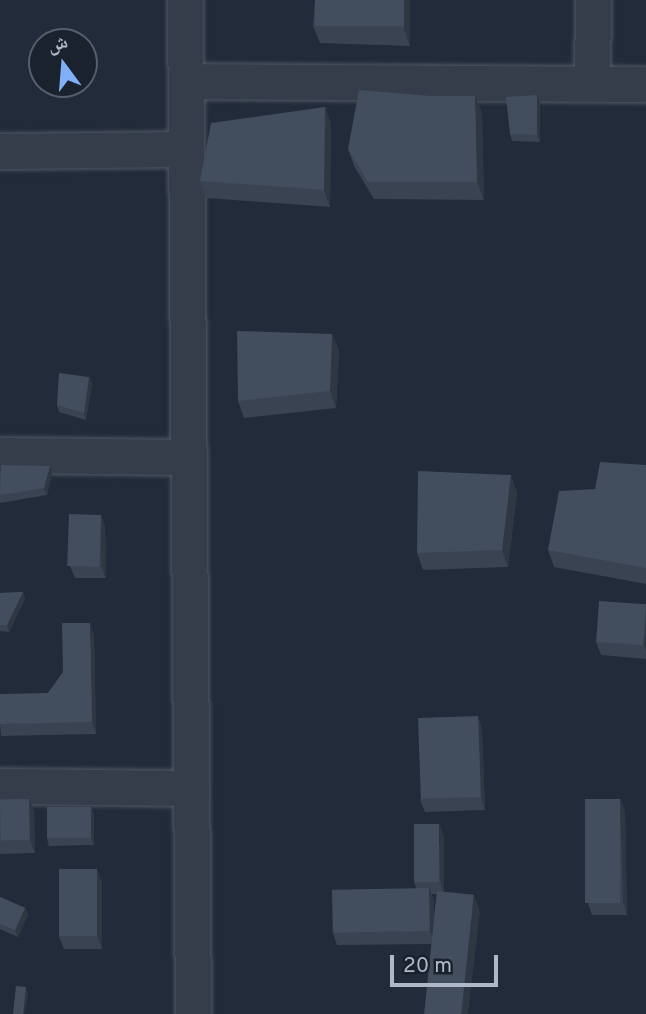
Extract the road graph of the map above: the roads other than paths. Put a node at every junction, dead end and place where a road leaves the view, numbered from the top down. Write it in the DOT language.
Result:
graph roads {
  1 [pos="185,0"];
  2 [pos="593,0"];
  3 [pos="186,81"];
  4 [pos="592,82"];
  5 [pos="646,84"];
  6 [pos="186,149"];
  7 [pos="0,151"];
  8 [pos="0,455"];
  9 [pos="188,457"];
  10 [pos="0,786"];
  11 [pos="191,788"];
  12 [pos="193,1014"];
  1 -- 3 [label="street"];
  2 -- 4 [label="street"];
  3 -- 4 [label="street"];
  3 -- 6 [label="street"];
  4 -- 5 [label="street"];
  6 -- 7 [label="street"];
  6 -- 9 [label="street"];
  8 -- 9 [label="street"];
  9 -- 11 [label="street"];
  10 -- 11 [label="street"];
  11 -- 12 [label="street"];
}
